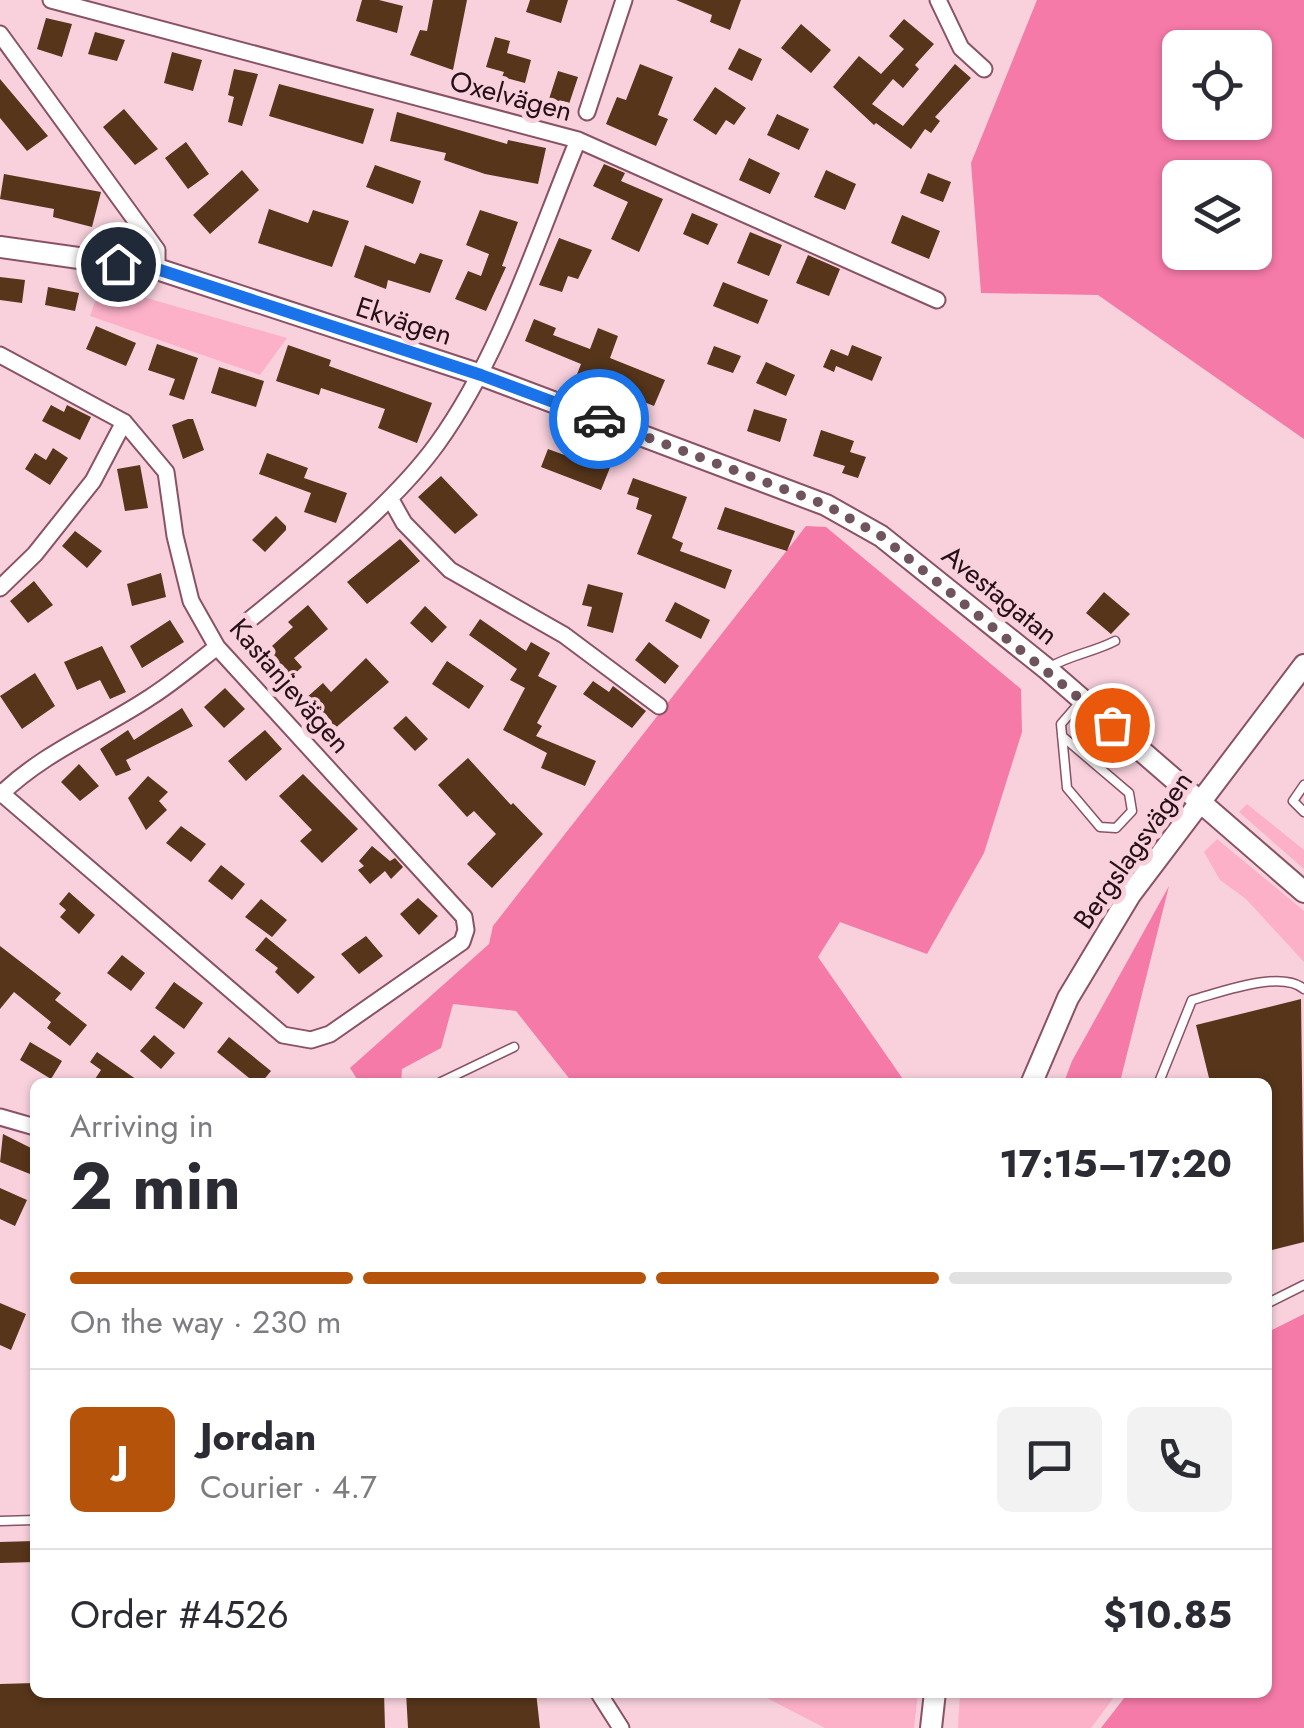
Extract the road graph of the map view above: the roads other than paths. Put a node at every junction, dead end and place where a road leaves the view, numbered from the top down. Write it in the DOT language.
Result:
graph roads {
  1 [pos="51,0"];
  2 [pos="624,0"];
  3 [pos="938,0"];
  4 [pos="0,34"];
  5 [pos="984,69"];
  6 [pos="586,112"];
  7 [pos="578,140"];
  8 [pos="0,247"];
  9 [pos="157,269"];
  10 [pos="936,300"];
  11 [pos="0,355"];
  12 [pos="481,375"];
  13 [pos="124,422"];
  14 [pos="390,498"];
  15 [pos="836,510"];
  16 [pos="0,588"];
  17 [pos="242,626"];
  18 [pos="1115,641"];
  19 [pos="217,647"];
  20 [pos="1304,665"];
  21 [pos="1047,669"];
  22 [pos="1083,699"];
  23 [pos="659,706"];
  24 [pos="1062,736"];
  25 [pos="1304,784"];
  26 [pos="0,794"];
  27 [pos="1200,802"];
  28 [pos="1304,812"];
  29 [pos="1304,892"];
  30 [pos="1304,988"];
  31 [pos="514,1047"];
  32 [pos="449,1078"];
  33 [pos="1034,1078"];
  34 [pos="1161,1078"];
  35 [pos="0,1116"];
  36 [pos="30,1125"];
  37 [pos="1304,1285"];
  38 [pos="1272,1301"];
  39 [pos="0,1520"];
  40 [pos="30,1520"];
  41 [pos="602,1698"];
  42 [pos="934,1698"];
  43 [pos="621,1728"];
  44 [pos="932,1728"];
  1 -- 7 [label="street, Oxelvägen"];
  2 -- 6 [label="street"];
  3 -- 5 [label="street"];
  4 -- 9 [label="street"];
  7 -- 10 [label="street, Oxelvägen"];
  7 -- 12 [label="street"];
  8 -- 9 [label="street, Ekvägen"];
  9 -- 12 [label="street, Ekvägen"];
  11 -- 13 [label="street, Kastanjevägen"];
  12 -- 14 [label="street"];
  12 -- 15 [label="street, Ekvägen"];
  13 -- 16 [label="street"];
  13 -- 19 [label="street, Kastanjevägen"];
  14 -- 17 [label="street"];
  14 -- 23 [label="street"];
  15 -- 21 [label="street, Avestagatan"];
  18 -- 21 [label="lane"];
  19 -- 26 [label="street"];
  19 -- 26 [label="street, Kastanjevägen"];
  20 -- 27 [label="street, Bergslagsvägen"];
  21 -- 22 [label="street, Avestagatan"];
  22 -- 24 [label="lane"];
  22 -- 27 [label="street, Avestagatan"];
  24 -- 24 [label="lane"];
  25 -- 28 [label="lane"];
  27 -- 29 [label="street, Avestagatan"];
  27 -- 33 [label="street, Bergslagsvägen"];
  30 -- 34 [label="lane"];
  31 -- 32 [label="lane"];
  35 -- 36 [label="street"];
  37 -- 38 [label="lane"];
  39 -- 40 [label="lane"];
  41 -- 43 [label="street"];
  42 -- 44 [label="street"];
}
